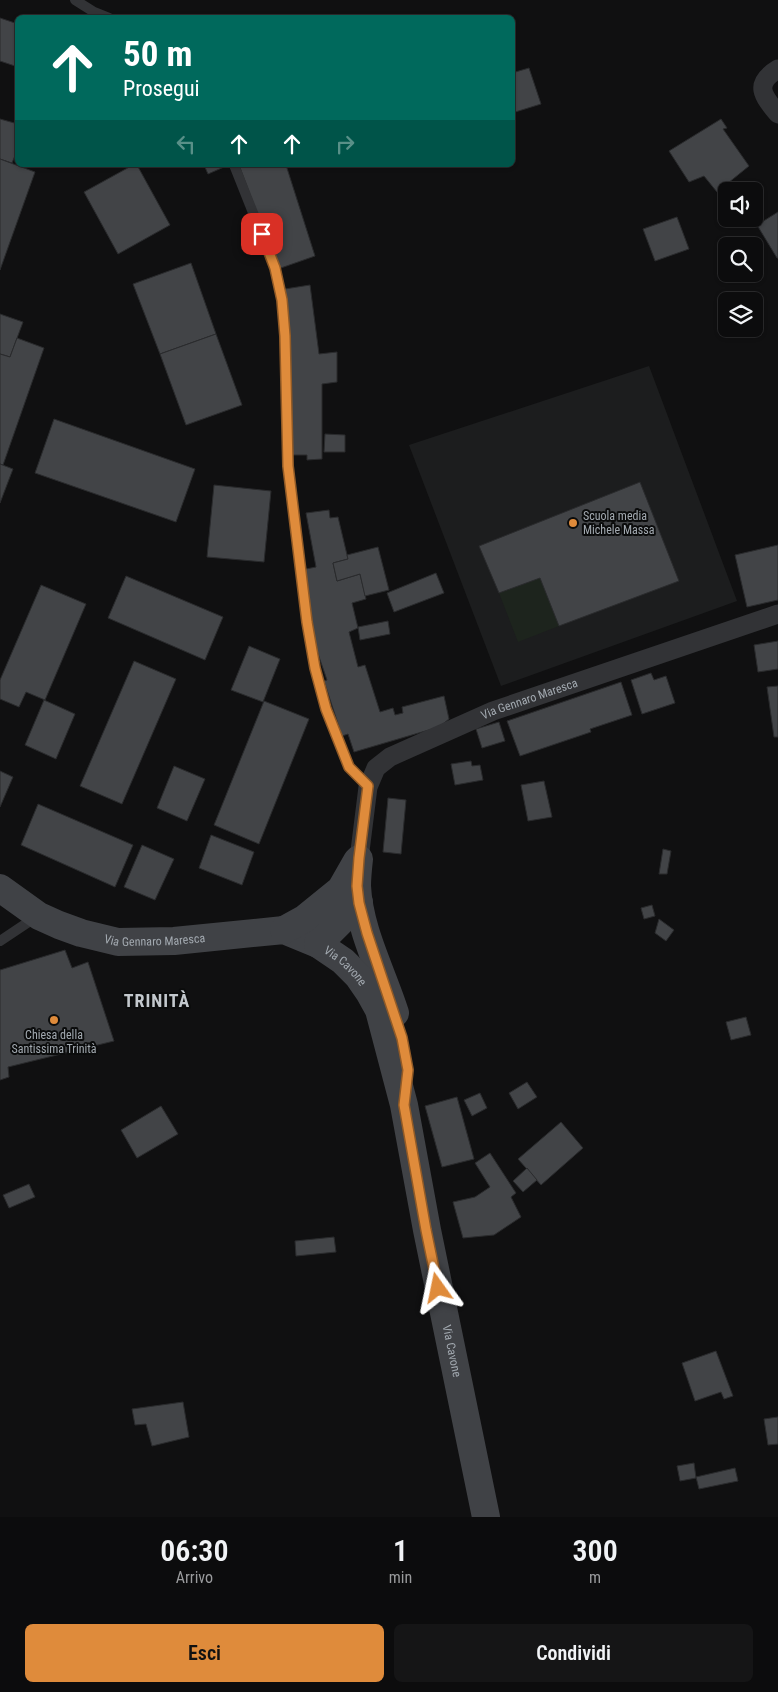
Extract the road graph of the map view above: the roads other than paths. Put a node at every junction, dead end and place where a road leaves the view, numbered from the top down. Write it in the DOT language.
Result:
graph roads {
  1 [pos="75,0"];
  2 [pos="102,15"];
  3 [pos="778,69"];
  4 [pos="778,114"];
  5 [pos="235,167"];
  6 [pos="778,614"];
  7 [pos="368,786"];
  8 [pos="359,858"];
  9 [pos="0,888"];
  10 [pos="359,903"];
  11 [pos="39,916"];
  12 [pos="284,930"];
  13 [pos="0,941"];
  14 [pos="318,944"];
  15 [pos="404,1105"];
  16 [pos="486,1517"];
  1 -- 2 [label="lane"];
  3 -- 4 [label="street"];
  5 -- 7 [label="lane"];
  6 -- 7 [label="street, Via Gennaro Maresca"];
  7 -- 8 [label="street, Via Gennaro Maresca"];
  8 -- 10 [label="main road"];
  8 -- 12 [label="main road"];
  9 -- 11 [label="main road, Via Gennaro Maresca"];
  10 -- 14 [label="main road"];
  10 -- 15 [label="main road"];
  11 -- 12 [label="main road, Via Gennaro Maresca"];
  11 -- 13 [label="lane"];
  12 -- 14 [label="main road, Via Gennaro Maresca"];
  14 -- 15 [label="main road, Via Cavone"];
  15 -- 16 [label="main road, Via Cavone"];
}
